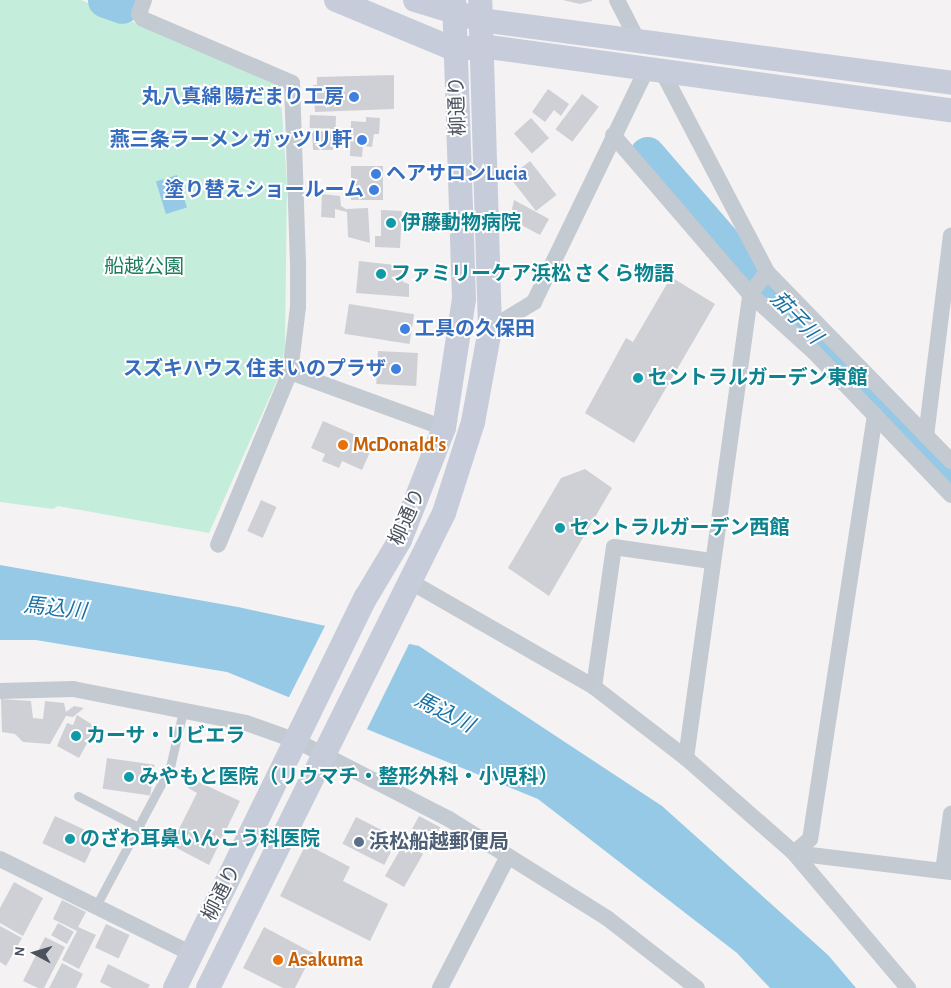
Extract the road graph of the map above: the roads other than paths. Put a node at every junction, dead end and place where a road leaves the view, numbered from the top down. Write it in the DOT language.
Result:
graph roads {
  1 [pos="144,0"];
  2 [pos="336,0"];
  3 [pos="415,0"];
  4 [pos="617,0"];
  5 [pos="454,7"];
  6 [pos="480,10"];
  7 [pos="638,41"];
  8 [pos="481,46"];
  9 [pos="456,50"];
  10 [pos="654,70"];
  11 [pos="951,83"];
  12 [pos="951,110"];
  13 [pos="614,135"];
  14 [pos="951,236"];
  15 [pos="767,272"];
  16 [pos="750,294"];
  17 [pos="490,329"];
  18 [pos="290,372"];
  19 [pos="875,415"];
  20 [pos="444,428"];
  21 [pos="926,436"];
  22 [pos="951,461"];
  23 [pos="951,495"];
  24 [pos="218,545"];
  25 [pos="711,562"];
  26 [pos="407,591"];
  27 [pos="594,687"];
  28 [pos="0,690"];
  29 [pos="183,711"];
  30 [pos="299,735"];
  31 [pos="331,744"];
  32 [pos="686,758"];
  33 [pos="78,796"];
  34 [pos="951,814"];
  35 [pos="140,828"];
  36 [pos="794,852"];
  37 [pos="507,858"];
  38 [pos="0,859"];
  39 [pos="947,872"];
  40 [pos="97,904"];
  41 [pos="192,954"];
  42 [pos="175,988"];
  43 [pos="208,988"];
  44 [pos="440,988"];
  45 [pos="697,988"];
  46 [pos="908,988"];
  1 -- 18 [label="street"];
  2 -- 9 [label="street"];
  3 -- 5 [label="street"];
  4 -- 7 [label="street"];
  5 -- 6 [label="street"];
  5 -- 9 [label="street, 柳通り"];
  6 -- 7 [label="street"];
  6 -- 8 [label="street, 柳通り"];
  7 -- 11 [label="street"];
  8 -- 9 [label="street"];
  8 -- 10 [label="street"];
  8 -- 17 [label="street, 柳通り"];
  9 -- 20 [label="street, 柳通り"];
  10 -- 12 [label="street"];
  10 -- 13 [label="street"];
  10 -- 15 [label="street"];
  13 -- 16 [label="street"];
  13 -- 17 [label="street"];
  14 -- 21 [label="street"];
  15 -- 16 [label="street"];
  15 -- 21 [label="street"];
  16 -- 19 [label="street"];
  16 -- 25 [label="street"];
  17 -- 26 [label="street, 柳通り"];
  18 -- 20 [label="street"];
  18 -- 24 [label="street"];
  19 -- 23 [label="street"];
  19 -- 36 [label="street"];
  20 -- 30 [label="street, 柳通り"];
  21 -- 22 [label="street"];
  25 -- 27 [label="street"];
  25 -- 32 [label="street"];
  26 -- 27 [label="street"];
  26 -- 31 [label="street, 柳通り"];
  27 -- 32 [label="street"];
  28 -- 29 [label="street"];
  29 -- 30 [label="street"];
  29 -- 35 [label="lane"];
  30 -- 31 [label="street"];
  30 -- 41 [label="street, 柳通り"];
  31 -- 37 [label="street"];
  31 -- 43 [label="street, 柳通り"];
  32 -- 36 [label="street"];
  33 -- 35 [label="lane"];
  34 -- 39 [label="street"];
  35 -- 40 [label="lane"];
  36 -- 39 [label="street"];
  36 -- 46 [label="street"];
  37 -- 44 [label="street"];
  37 -- 45 [label="street"];
  38 -- 40 [label="street"];
  40 -- 41 [label="street"];
  41 -- 42 [label="street, 柳通り"];
}
